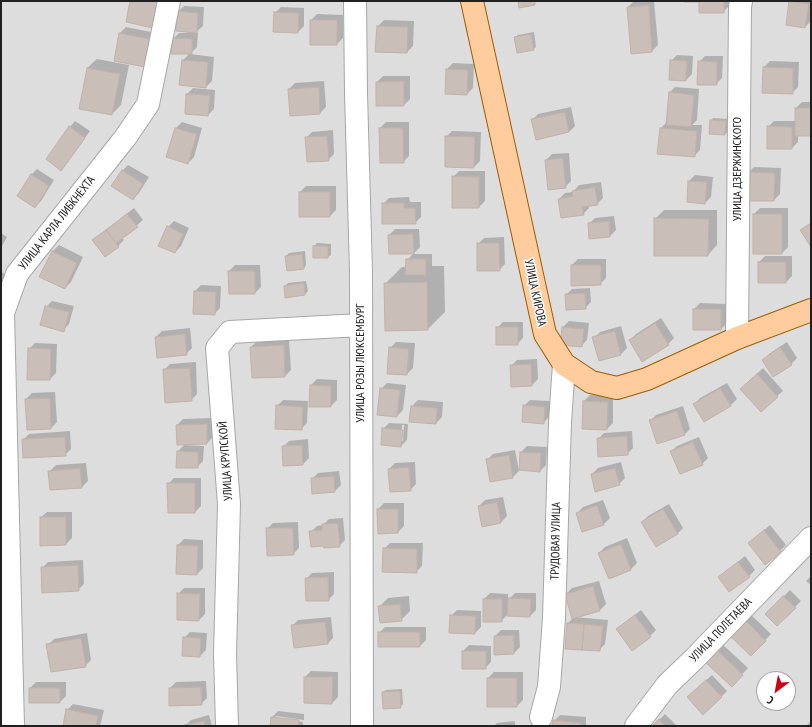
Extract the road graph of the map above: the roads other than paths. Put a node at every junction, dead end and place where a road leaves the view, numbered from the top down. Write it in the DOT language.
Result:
graph roads {
  1 [pos="169,1"];
  2 [pos="355,1"];
  3 [pos="472,1"];
  4 [pos="741,1"];
  5 [pos="811,310"];
  6 [pos="361,325"];
  7 [pos="737,338"];
  8 [pos="564,364"];
  9 [pos="811,538"];
  10 [pos="6,674"];
  11 [pos="541,717"];
  12 [pos="13,726"];
  13 [pos="227,726"];
  14 [pos="362,726"];
  15 [pos="636,726"];
  1 -- 10 [label="street, УЛИЦА КАРЛА ЛИБКНЕХТА"];
  2 -- 6 [label="street, УЛИЦА РОЗЫ ЛЮКСЕМБУРГ"];
  3 -- 8 [label="main road, УЛИЦА КИРОВА"];
  4 -- 7 [label="street, УЛИЦА ДЗЕРЖИНСКОГО"];
  5 -- 7 [label="main road, УЛИЦА КИРОВА"];
  6 -- 13 [label="street, УЛИЦА КРУПСКОЙ"];
  6 -- 14 [label="street, УЛИЦА РОЗЫ ЛЮКСЕМБУРГ"];
  7 -- 8 [label="main road, УЛИЦА КИРОВА"];
  8 -- 11 [label="street, ТРУДОВАЯ УЛИЦА"];
  9 -- 15 [label="street, УЛИЦА ПОЛЕТАЕВА"];
  10 -- 12 [label="street, УЛИЦА КАРЛА ЛИБКНЕХТА"];
}
